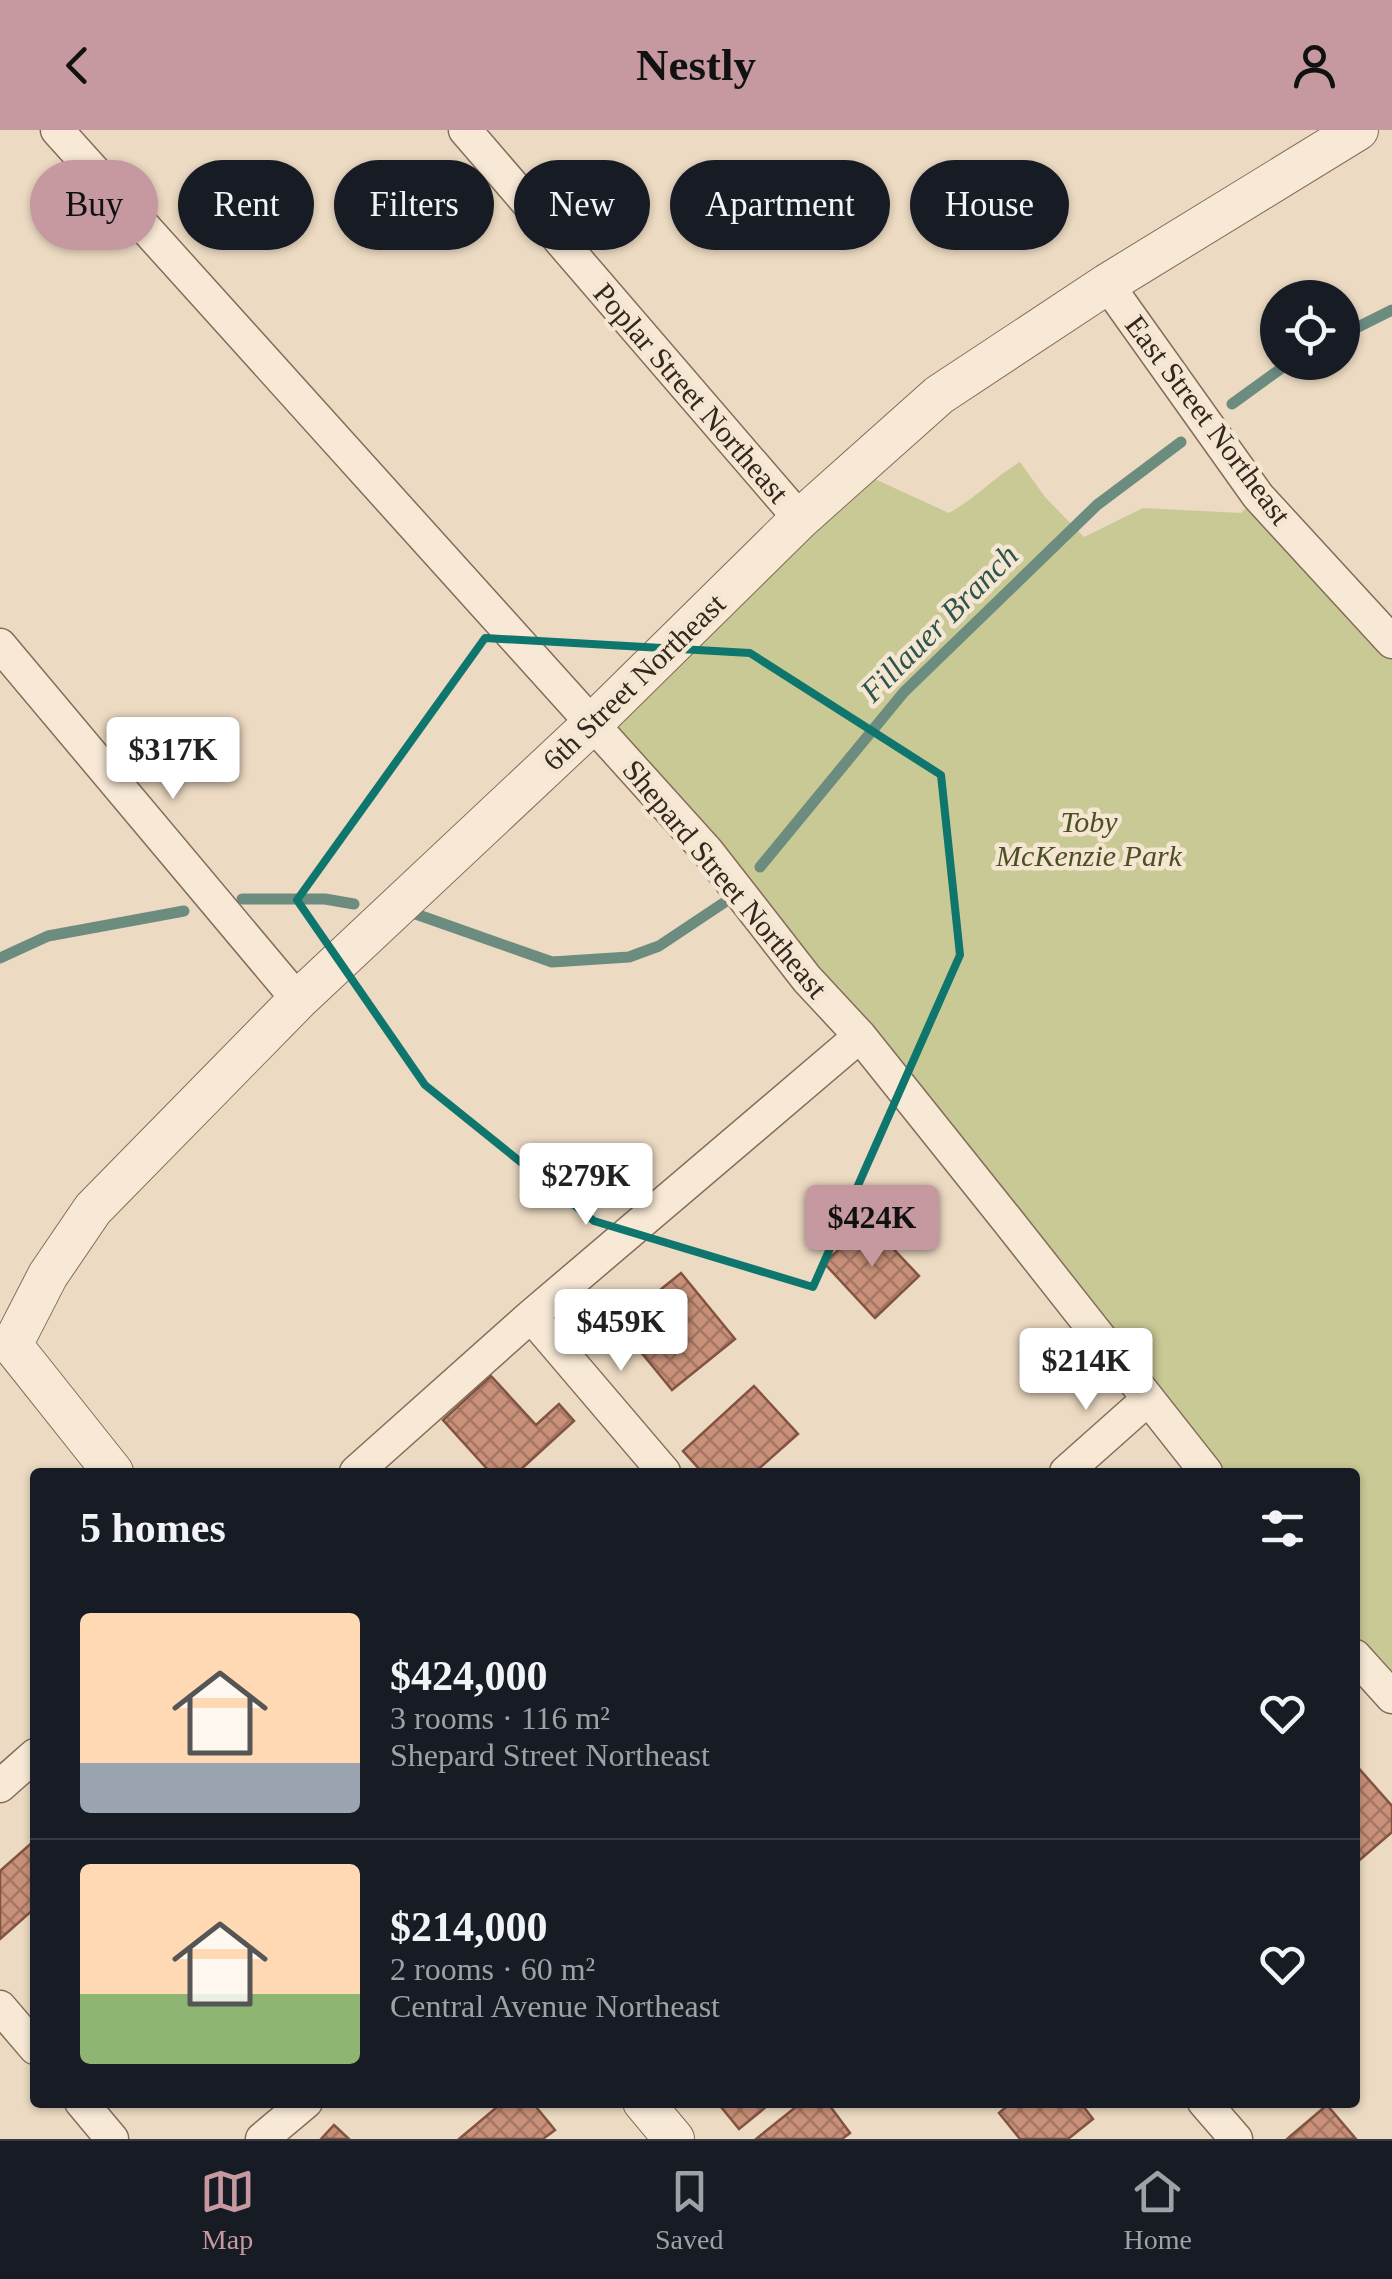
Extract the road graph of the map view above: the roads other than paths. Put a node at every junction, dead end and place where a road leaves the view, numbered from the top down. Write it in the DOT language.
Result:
graph roads {
  1 [pos="57,130"];
  2 [pos="465,130"];
  3 [pos="1358,130"];
  4 [pos="1106,284"];
  5 [pos="800,519"];
  6 [pos="1392,642"];
  7 [pos="0,645"];
  8 [pos="592,725"];
  9 [pos="298,1000"];
  10 [pos="860,1036"];
  11 [pos="531,1316"];
  12 [pos="6,1338"];
  13 [pos="1147,1400"];
  14 [pos="110,1468"];
  15 [pos="360,1468"];
  16 [pos="661,1468"];
  17 [pos="1070,1468"];
  18 [pos="1203,1468"];
  19 [pos="1360,1662"];
  20 [pos="1392,1698"];
  21 [pos="30,1760"];
  22 [pos="0,1786"];
  23 [pos="0,2007"];
  24 [pos="30,2042"];
  25 [pos="86,2108"];
  26 [pos="299,2108"];
  27 [pos="648,2108"];
  28 [pos="1209,2108"];
  29 [pos="112,2139"];
  30 [pos="262,2139"];
  31 [pos="674,2139"];
  32 [pos="1236,2139"];
  1 -- 8 [label="street, Shepard Street Northeast"];
  2 -- 5 [label="street, Poplar Street Northeast"];
  3 -- 4 [label="street, 6th Street Northeast"];
  4 -- 5 [label="street, 6th Street Northeast"];
  4 -- 6 [label="street, East Street Northeast"];
  5 -- 8 [label="street, 6th Street Northeast"];
  7 -- 9 [label="street"];
  8 -- 9 [label="street, 6th Street Northeast"];
  8 -- 10 [label="street, Shepard Street Northeast"];
  9 -- 12 [label="street, 6th Street Northeast"];
  10 -- 11 [label="street"];
  10 -- 13 [label="street, Shepard Street Northeast"];
  11 -- 15 [label="street"];
  11 -- 16 [label="street"];
  12 -- 14 [label="street"];
  13 -- 17 [label="street"];
  13 -- 18 [label="street, Shepard Street Northeast"];
  19 -- 20 [label="street"];
  21 -- 22 [label="street"];
  23 -- 24 [label="street"];
  25 -- 29 [label="street"];
  26 -- 30 [label="street"];
  27 -- 31 [label="street"];
  28 -- 32 [label="street"];
}
